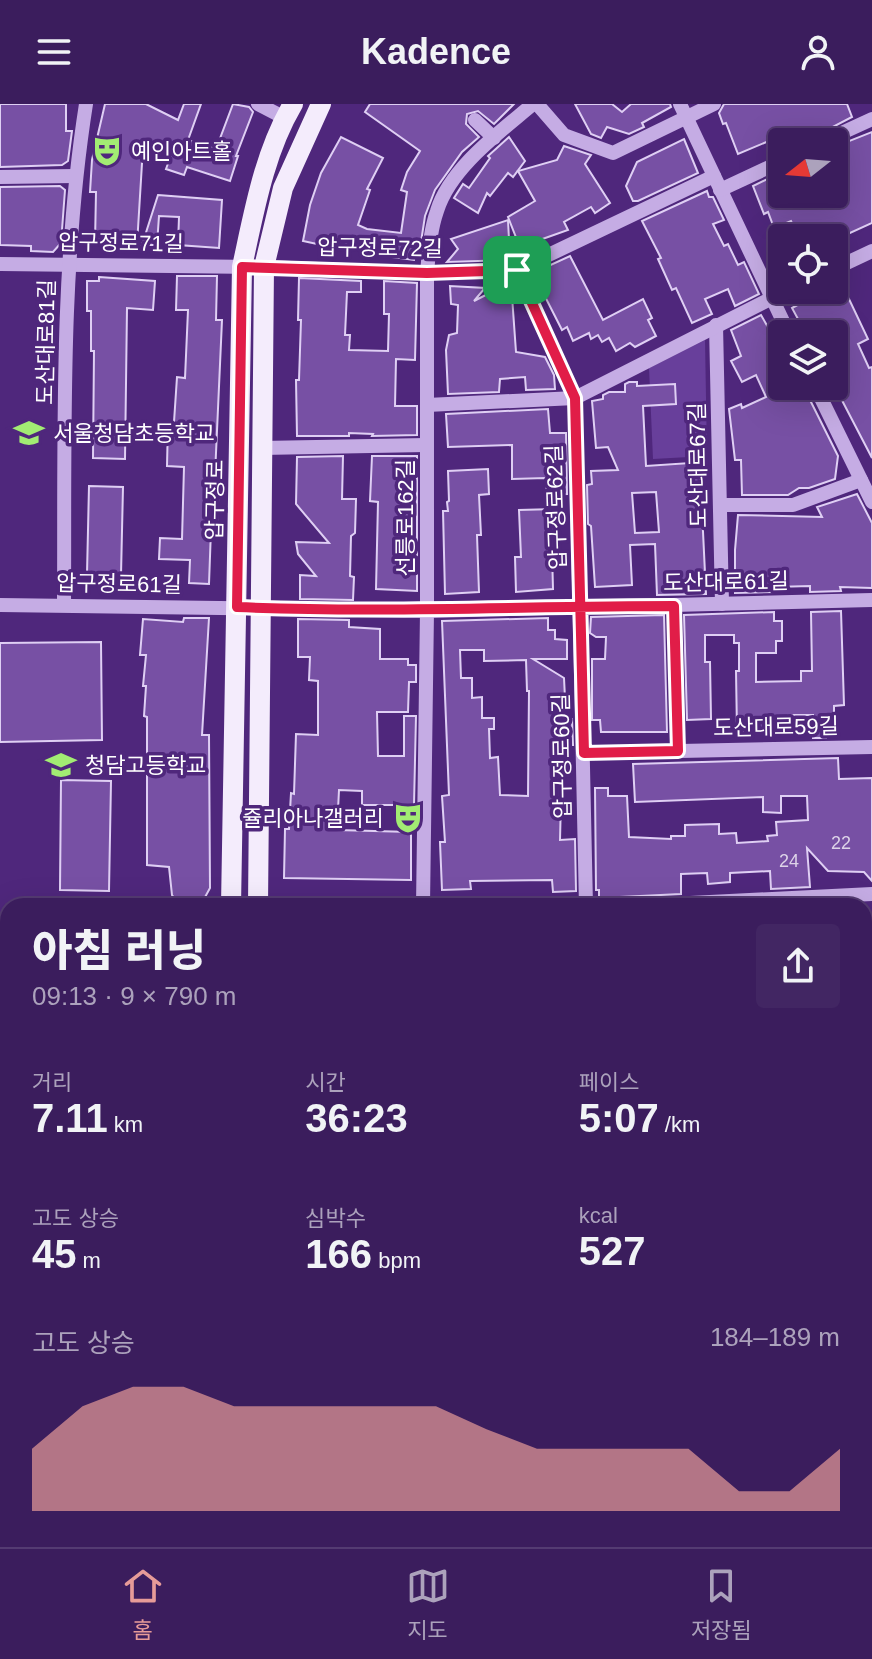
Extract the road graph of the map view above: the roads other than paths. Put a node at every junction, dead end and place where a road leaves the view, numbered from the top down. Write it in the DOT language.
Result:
graph roads {
  1 [pos="86,104"];
  2 [pos="258,104"];
  3 [pos="321,104"];
  4 [pos="535,104"];
  5 [pos="714,104"];
  6 [pos="289,111"];
  7 [pos="683,111"];
  8 [pos="872,119"];
  9 [pos="475,120"];
  10 [pos="848,130"];
  11 [pos="494,138"];
  12 [pos="768,166"];
  13 [pos="75,176"];
  14 [pos="0,177"];
  15 [pos="717,183"];
  16 [pos="872,251"];
  17 [pos="848,262"];
  18 [pos="70,263"];
  19 [pos="0,264"];
  20 [pos="242,267"];
  21 [pos="264,267"];
  22 [pos="517,270"];
  23 [pos="427,273"];
  24 [pos="768,292"];
  25 [pos="768,299"];
  26 [pos="716,325"];
  27 [pos="575,398"];
  28 [pos="822,400"];
  29 [pos="427,405"];
  30 [pos="426,445"];
  31 [pos="261,448"];
  32 [pos="861,480"];
  33 [pos="872,502"];
  34 [pos="721,505"];
  35 [pos="872,600"];
  36 [pos="722,604"];
  37 [pos="0,605"];
  38 [pos="64,605"];
  39 [pos="581,606"];
  40 [pos="674,606"];
  41 [pos="237,607"];
  42 [pos="261,608"];
  43 [pos="427,611"];
  44 [pos="872,747"];
  45 [pos="678,751"];
  46 [pos="584,753"];
  47 [pos="872,894"];
  48 [pos="231,898"];
  49 [pos="258,898"];
  50 [pos="423,898"];
  51 [pos="586,898"];
  52 [pos="820,898"];
  1 -- 13 [label="street, 도산대로81길"];
  2 -- 6 [label="street"];
  3 -- 21 [label="main road, 압구정로"];
  4 -- 7 [label="street"];
  4 -- 11 [label="street, 선릉로162길"];
  5 -- 7 [label="street"];
  6 -- 20 [label="main road, 압구정로"];
  7 -- 15 [label="street"];
  8 -- 10 [label="street"];
  9 -- 11 [label="street"];
  11 -- 23 [label="street, 선릉로162길"];
  12 -- 15 [label="street, 압구정로72길"];
  13 -- 14 [label="street"];
  13 -- 18 [label="street, 도산대로81길"];
  15 -- 22 [label="street, 압구정로72길"];
  15 -- 24 [label="street"];
  16 -- 17 [label="street"];
  18 -- 19 [label="street, 압구정로71길"];
  18 -- 20 [label="street, 압구정로71길"];
  18 -- 38 [label="street, 도산대로81길"];
  20 -- 21 [label="street, 압구정로72길"];
  20 -- 41 [label="main road, 압구정로"];
  21 -- 23 [label="street, 압구정로72길"];
  21 -- 31 [label="main road, 압구정로"];
  22 -- 23 [label="street, 압구정로72길"];
  22 -- 27 [label="street"];
  23 -- 29 [label="street, 선릉로162길"];
  25 -- 26 [label="street"];
  26 -- 27 [label="street"];
  26 -- 34 [label="street, 도산대로67길"];
  27 -- 29 [label="street"];
  27 -- 39 [label="street, 압구정로62길"];
  28 -- 32 [label="street"];
  29 -- 30 [label="street, 선릉로162길"];
  30 -- 31 [label="street"];
  30 -- 43 [label="street, 선릉로162길"];
  31 -- 42 [label="main road, 압구정로"];
  32 -- 33 [label="street"];
  32 -- 34 [label="street"];
  34 -- 36 [label="street, 도산대로67길"];
  35 -- 36 [label="street, 도산대로61길"];
  36 -- 40 [label="street, 도산대로61길"];
  37 -- 38 [label="street, 압구정로61길"];
  38 -- 41 [label="street, 압구정로61길"];
  39 -- 40 [label="street, 도산대로61길"];
  39 -- 43 [label="street"];
  39 -- 46 [label="street, 압구정로60길"];
  40 -- 45 [label="street"];
  41 -- 42 [label="street"];
  41 -- 48 [label="main road, 압구정로"];
  42 -- 43 [label="street"];
  42 -- 49 [label="main road, 압구정로"];
  43 -- 50 [label="street, 선릉로162길"];
  44 -- 45 [label="street, 도산대로59길"];
  45 -- 46 [label="street, 도산대로59길"];
  46 -- 51 [label="street, 압구정로60길"];
  47 -- 52 [label="street"];
}
